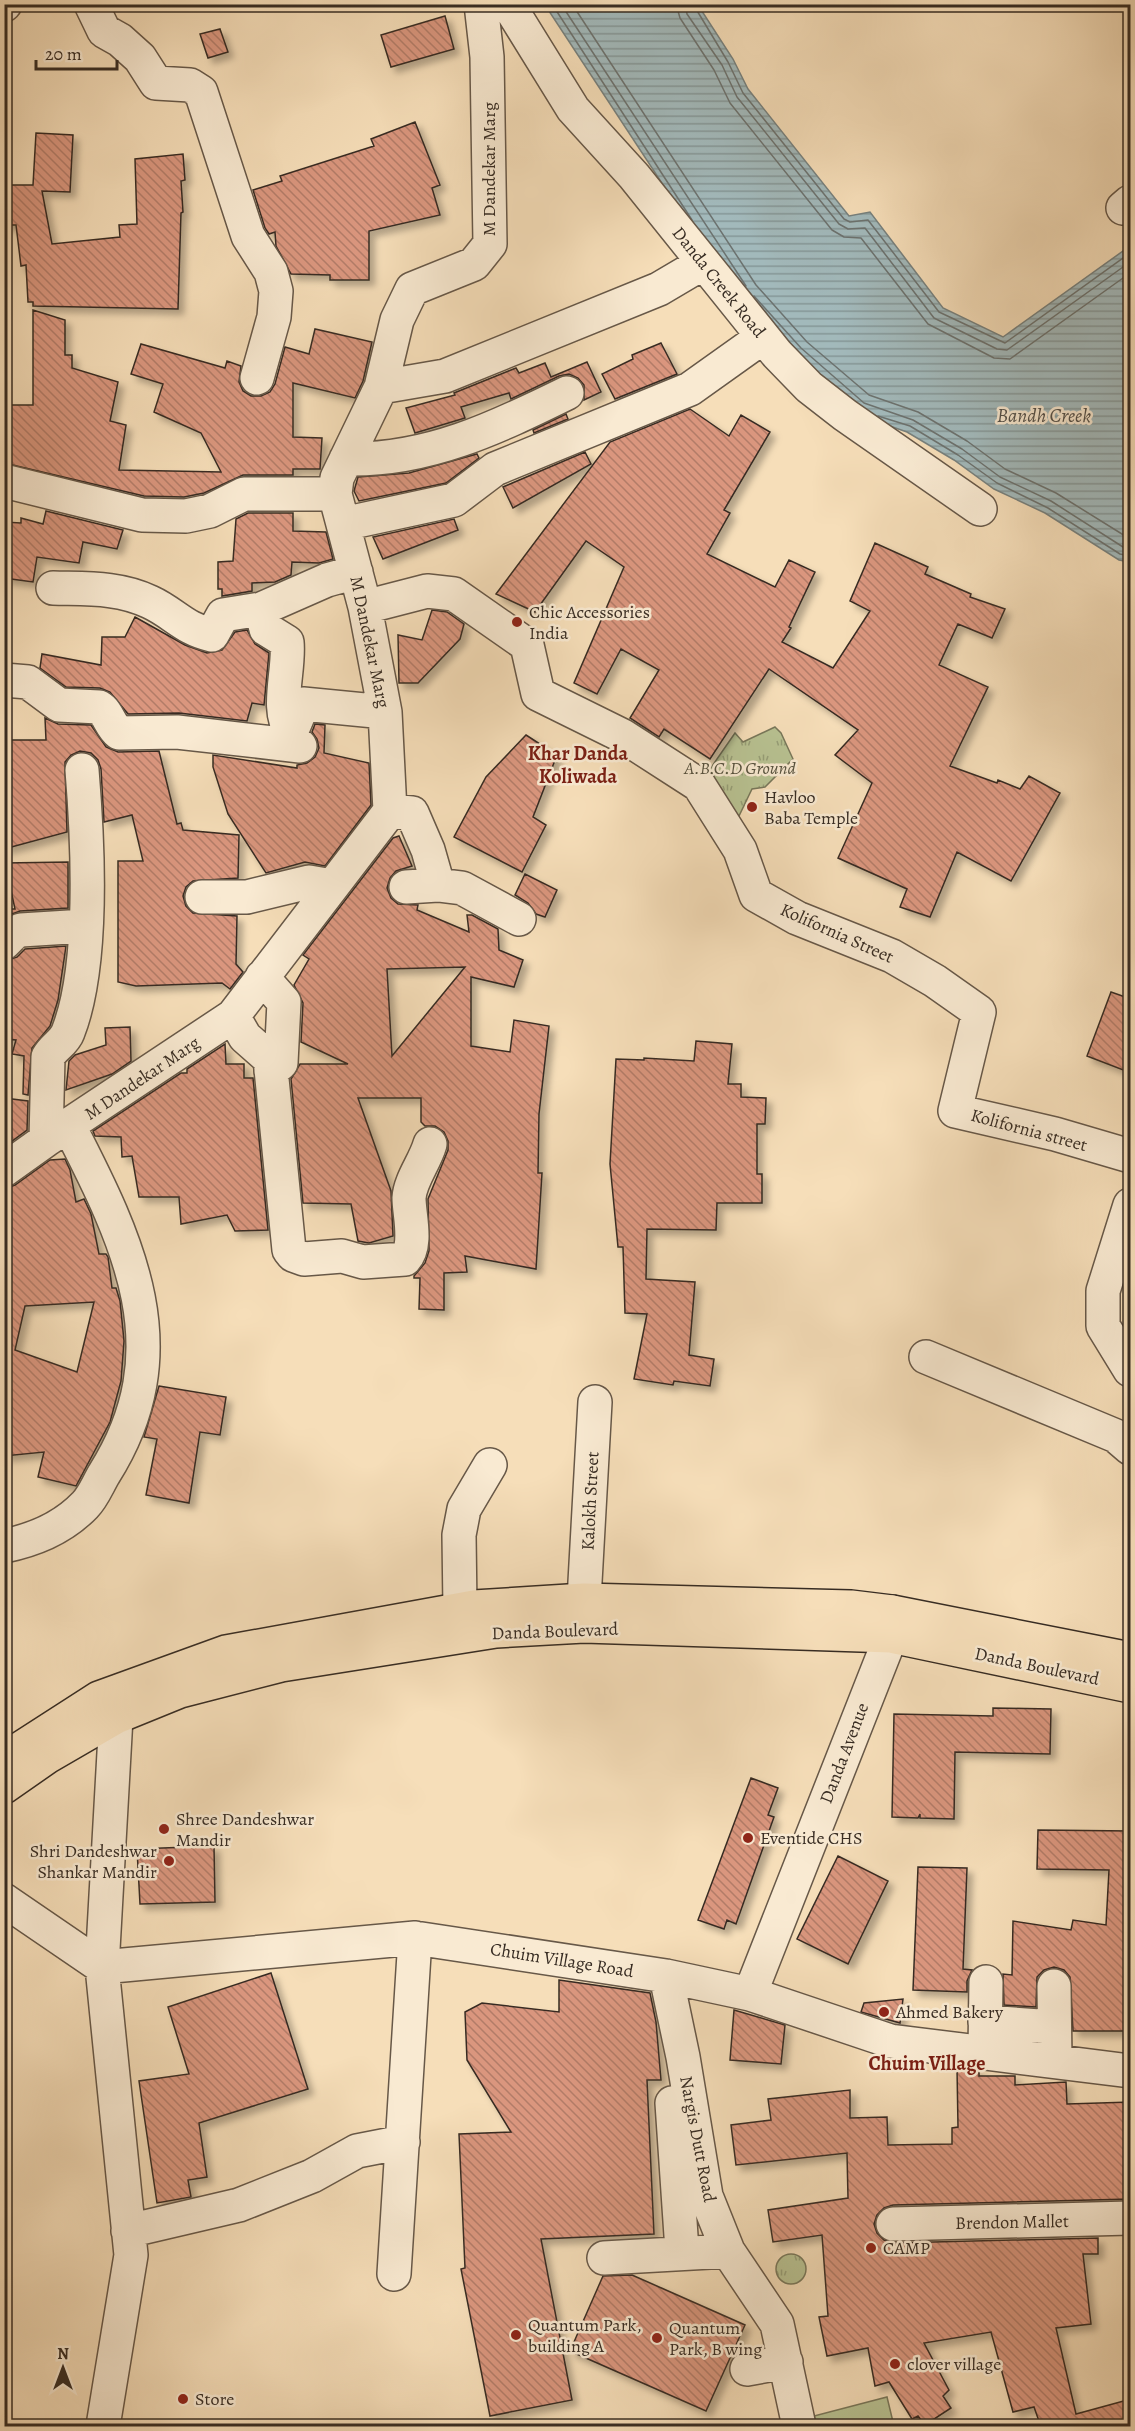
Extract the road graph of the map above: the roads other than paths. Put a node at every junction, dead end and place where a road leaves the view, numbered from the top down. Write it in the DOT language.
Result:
graph roads {
  1 [pos="91,4"];
  2 [pos="481,4"];
  3 [pos="508,4"];
  4 [pos="703,262"];
  5 [pos="763,337"];
  6 [pos="257,378"];
  7 [pos="381,387"];
  8 [pos="567,393"];
  9 [pos="346,459"];
  10 [pos="4,481"];
  11 [pos="339,509"];
  12 [pos="980,509"];
  13 [pos="356,572"];
  14 [pos="53,588"];
  15 [pos="365,607"];
  16 [pos="261,609"];
  17 [pos="4,680"];
  18 [pos="385,712"];
  19 [pos="293,740"];
  20 [pos="82,770"];
  21 [pos="390,812"];
  22 [pos="332,886"];
  23 [pos="202,897"];
  24 [pos="519,919"];
  25 [pos="85,926"];
  26 [pos="4,943"];
  27 [pos="262,977"];
  28 [pos="979,1012"];
  29 [pos="233,1016"];
  30 [pos="271,1071"];
  31 [pos="57,1133"];
  32 [pos="430,1144"];
  33 [pos="1131,1156"];
  34 [pos="4,1170"];
  35 [pos="1131,1205"];
  36 [pos="926,1357"];
  37 [pos="1131,1370"];
  38 [pos="595,1402"];
  39 [pos="1131,1448"];
  40 [pos="490,1465"];
  41 [pos="4,1546"];
  42 [pos="460,1609"];
  43 [pos="584,1613"];
  44 [pos="891,1624"];
  45 [pos="391,1636"];
  46 [pos="1026,1651"];
  47 [pos="1131,1659"];
  48 [pos="228,1664"];
  49 [pos="1131,1686"];
  50 [pos="116,1717"];
  51 [pos="4,1759"];
  52 [pos="4,1787"];
  53 [pos="4,1900"];
  54 [pos="415,1938"];
  55 [pos="102,1967"];
  56 [pos="666,1976"];
  57 [pos="986,1982"];
  58 [pos="1054,1986"];
  59 [pos="750,1994"];
  60 [pos="1054,2027"];
  61 [pos="985,2037"];
  62 [pos="683,2057"];
  63 [pos="1055,2060"];
  64 [pos="1131,2071"];
  65 [pos="403,2142"];
  66 [pos="1131,2218"];
  67 [pos="892,2224"];
  68 [pos="128,2231"];
  69 [pos="681,2236"];
  70 [pos="728,2252"];
  71 [pos="604,2258"];
  72 [pos="394,2274"];
  73 [pos="786,2362"];
  74 [pos="747,2368"];
  75 [pos="103,2427"];
  76 [pos="799,2427"];
  1 -- 6 [label="street"];
  2 -- 7 [label="street, M Dandekar Marg"];
  3 -- 4 [label="street, Danda Creek Road"];
  4 -- 5 [label="street, Danda Creek Road"];
  4 -- 7 [label="street"];
  5 -- 11 [label="street"];
  5 -- 12 [label="street, Danda Creek Road"];
  7 -- 9 [label="street, M Dandekar Marg"];
  8 -- 9 [label="street"];
  9 -- 11 [label="street, M Dandekar Marg"];
  10 -- 11 [label="street"];
  11 -- 13 [label="street, M Dandekar Marg"];
  13 -- 15 [label="street, M Dandekar Marg"];
  13 -- 16 [label="street"];
  14 -- 16 [label="street"];
  15 -- 18 [label="street, M Dandekar Marg"];
  15 -- 28 [label="street, Kolifornia Street"];
  16 -- 19 [label="street"];
  17 -- 19 [label="street"];
  18 -- 19 [label="street"];
  18 -- 21 [label="street, M Dandekar Marg"];
  20 -- 25 [label="street"];
  21 -- 22 [label="street, M Dandekar Marg"];
  21 -- 24 [label="street"];
  22 -- 23 [label="street"];
  22 -- 27 [label="street, M Dandekar Marg"];
  25 -- 26 [label="street"];
  25 -- 31 [label="street"];
  27 -- 29 [label="street, M Dandekar Marg"];
  27 -- 30 [label="street"];
  28 -- 33 [label="street, Kolifornia street"];
  29 -- 30 [label="street"];
  29 -- 31 [label="street, M Dandekar Marg"];
  30 -- 32 [label="street"];
  31 -- 34 [label="street, M Dandekar Marg"];
  31 -- 41 [label="street"];
  35 -- 37 [label="street"];
  36 -- 39 [label="street"];
  38 -- 43 [label="street, Kalokh Street"];
  40 -- 42 [label="street"];
  42 -- 43 [label="main road"];
  42 -- 45 [label="main road"];
  43 -- 44 [label="main road"];
  43 -- 45 [label="main road, Danda Boulevard"];
  44 -- 46 [label="main road"];
  44 -- 59 [label="street, Danda Avenue"];
  45 -- 48 [label="main road"];
  46 -- 47 [label="main road"];
  46 -- 49 [label="main road, Danda Boulevard"];
  48 -- 50 [label="main road"];
  48 -- 51 [label="main road"];
  50 -- 52 [label="main road"];
  50 -- 55 [label="street"];
  53 -- 55 [label="street"];
  54 -- 55 [label="street, Chuim Village Road"];
  54 -- 56 [label="street, Chuim Village Road"];
  54 -- 65 [label="street"];
  55 -- 68 [label="street"];
  56 -- 59 [label="street, Chuim Village Road"];
  56 -- 62 [label="street, Nargis Dutt Road"];
  57 -- 61 [label="street"];
  58 -- 60 [label="street"];
  59 -- 61 [label="street, Chuim Village Road"];
  60 -- 61 [label="street"];
  60 -- 63 [label="street"];
  61 -- 63 [label="street, Chuim Village Road"];
  62 -- 69 [label="street"];
  62 -- 70 [label="street, Nargis Dutt Road"];
  63 -- 64 [label="street, Chuim Village Road"];
  65 -- 68 [label="street"];
  65 -- 72 [label="street"];
  66 -- 67 [label="street, Brendon Mallet"];
  68 -- 75 [label="street"];
  70 -- 71 [label="street"];
  70 -- 73 [label="street, Nargis Dutt Road"];
  73 -- 74 [label="street"];
  73 -- 76 [label="street, Nargis Dutt Road"];
}
